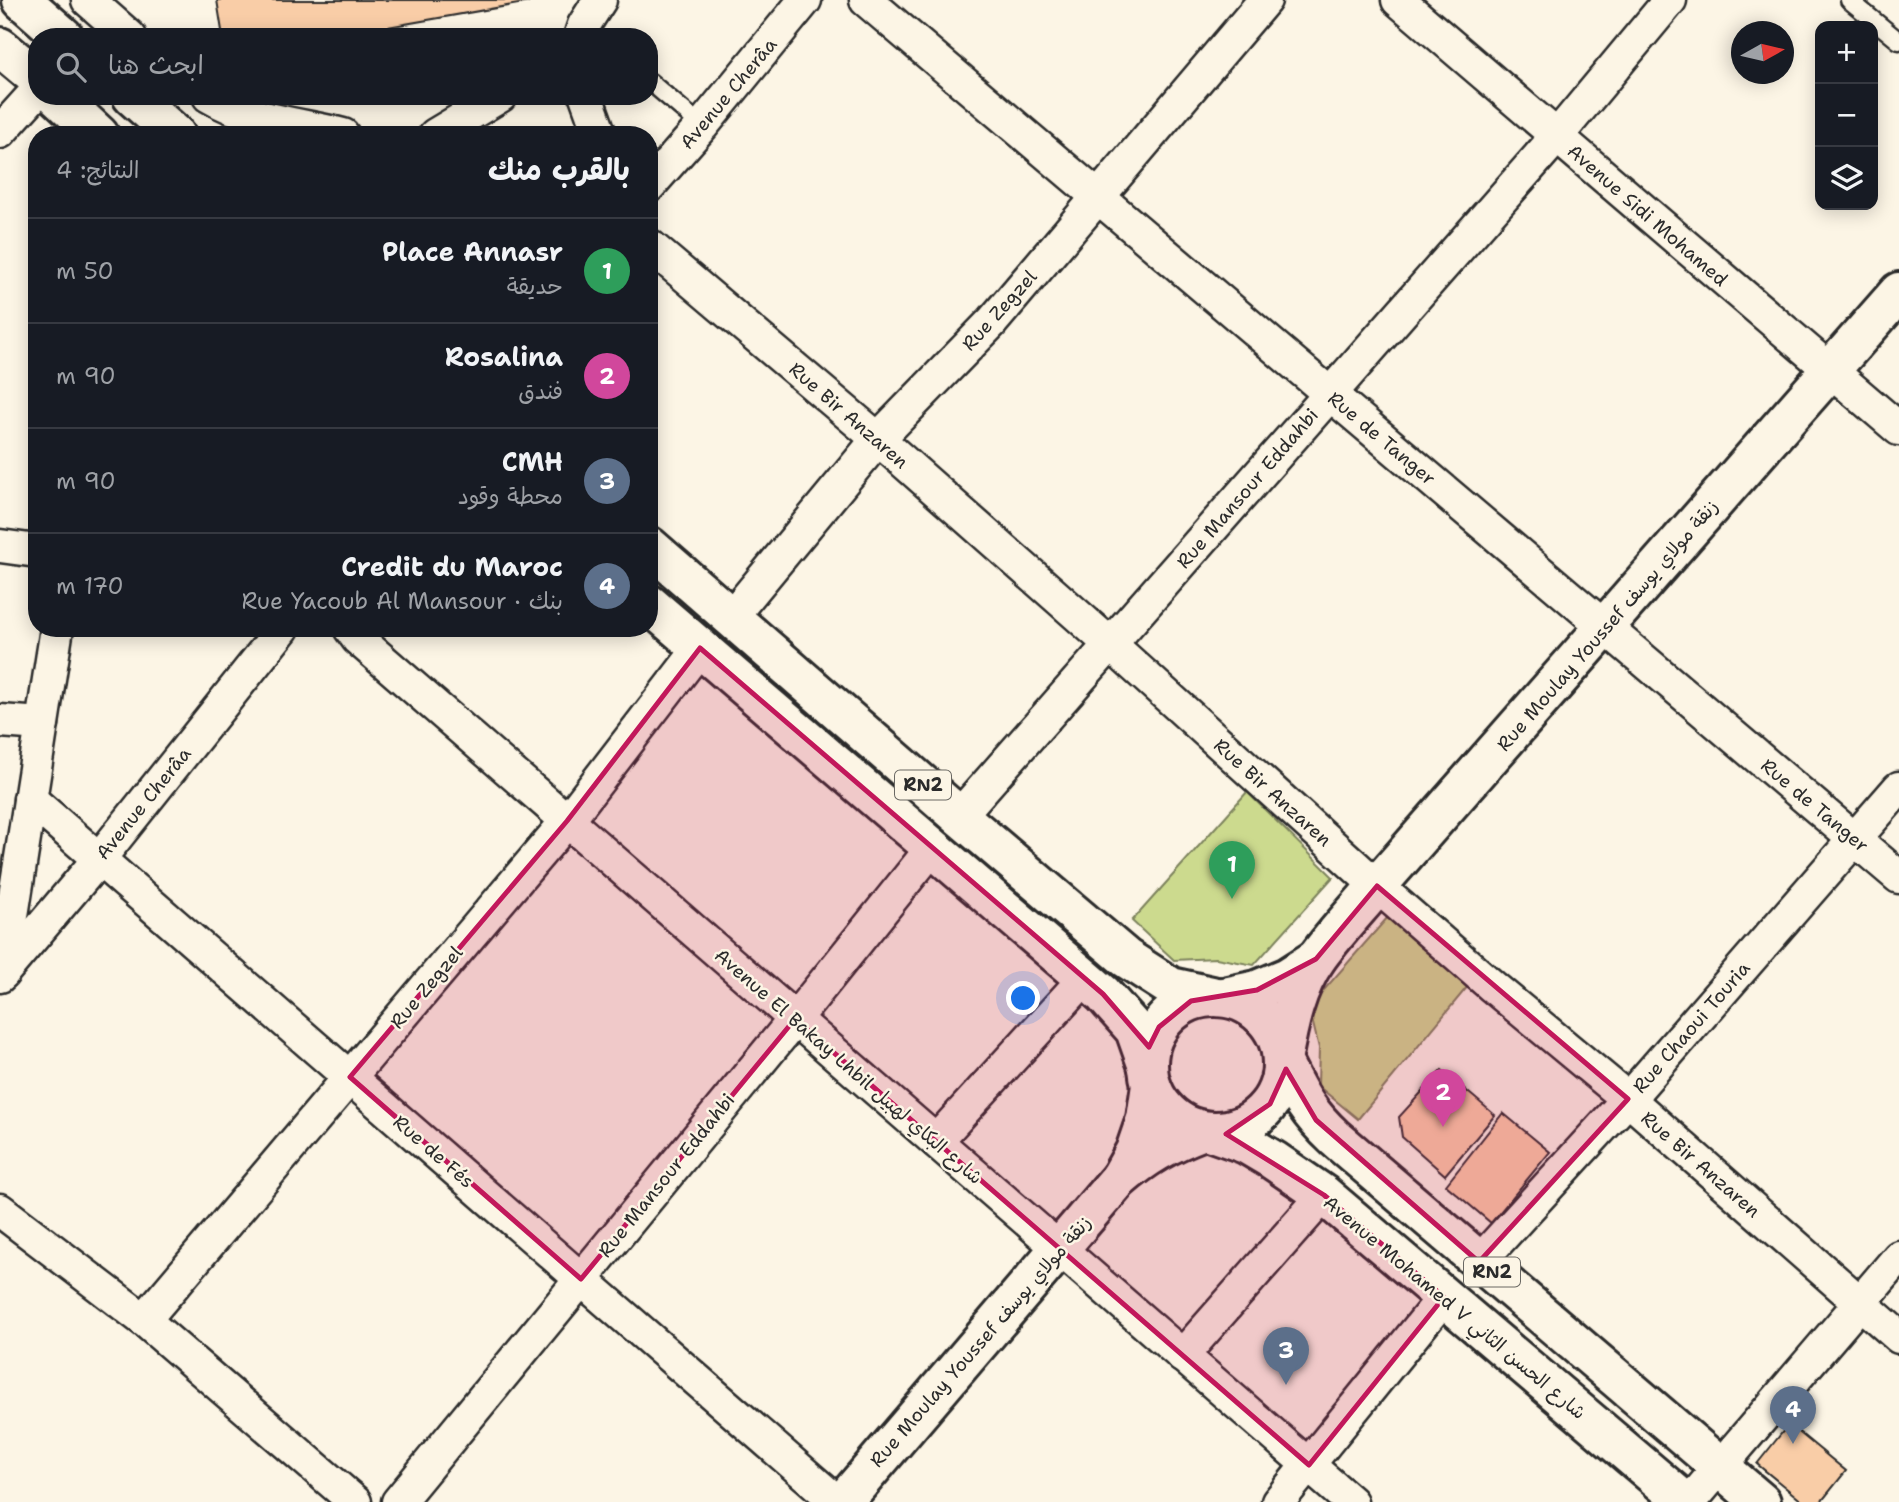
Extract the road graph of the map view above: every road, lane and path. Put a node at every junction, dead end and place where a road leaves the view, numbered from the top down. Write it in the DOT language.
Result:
graph roads {
  1 [pos="22,0"];
  2 [pos="88,0"];
  3 [pos="805,0"];
  4 [pos="866,0"];
  5 [pos="1265,0"];
  6 [pos="1398,0"];
  7 [pos="1670,0"];
  8 [pos="1849,0"];
  9 [pos="54,28"];
  10 [pos="120,28"];
  11 [pos="1899,41"];
  12 [pos="0,47"];
  13 [pos="28,70"];
  14 [pos="658,89"];
  15 [pos="28,102"];
  16 [pos="67,105"];
  17 [pos="142,105"];
  18 [pos="226,105"];
  19 [pos="484,105"];
  20 [pos="589,105"];
  21 [pos="89,126"];
  22 [pos="166,126"];
  23 [pos="301,126"];
  24 [pos="450,126"];
  25 [pos="597,126"];
  26 [pos="702,126"];
  27 [pos="0,132"];
  28 [pos="1556,136"];
  29 [pos="658,176"];
  30 [pos="1098,197"];
  31 [pos="658,253"];
  32 [pos="1899,292"];
  33 [pos="1830,370"];
  34 [pos="1330,394"];
  35 [pos="1899,429"];
  36 [pos="878,439"];
  37 [pos="0,546"];
  38 [pos="28,550"];
  39 [pos="658,554"];
  40 [pos="658,612"];
  41 [pos="731,617"];
  42 [pos="1605,627"];
  43 [pos="56,637"];
  44 [pos="276,637"];
  45 [pos="357,637"];
  46 [pos="1110,644"];
  47 [pos="700,648"];
  48 [pos="0,721"];
  49 [pos="42,724"];
  50 [pos="1899,788"];
  51 [pos="30,799"];
  52 [pos="959,816"];
  53 [pos="567,821"];
  54 [pos="1855,839"];
  55 [pos="933,847"];
  56 [pos="99,859"];
  57 [pos="1899,877"];
  58 [pos="1377,886"];
  59 [pos="1316,959"];
  60 [pos="1085,978"];
  61 [pos="1,980"];
  62 [pos="1218,997"];
  63 [pos="795,1019"];
  64 [pos="1282,1061"];
  65 [pos="350,1077"];
  66 [pos="1149,1077"];
  67 [pos="1628,1099"];
  68 [pos="1207,1132"];
  69 [pos="936,1141"];
  70 [pos="1118,1180"];
  71 [pos="1324,1195"];
  72 [pos="0,1210"];
  73 [pos="1060,1249"];
  74 [pos="1899,1257"];
  75 [pos="1479,1262"];
  76 [pos="581,1279"];
  77 [pos="1444,1297"];
  78 [pos="1860,1303"];
  79 [pos="144,1320"];
  80 [pos="1899,1336"];
  81 [pos="1182,1356"];
  82 [pos="1309,1465"];
  83 [pos="1721,1468"];
  84 [pos="355,1502"];
  85 [pos="398,1502"];
  86 [pos="840,1502"];
  87 [pos="1278,1502"];
  88 [pos="1351,1502"];
  89 [pos="1687,1502"];
  90 [pos="1760,1502"];
  1 -- 9 [label="main road"];
  2 -- 10 [label="street"];
  3 -- 26 [label="street, Avenue Cherâa"];
  4 -- 30 [label="street, Rue de Tanger"];
  5 -- 30 [label="street, Rue Zegzel"];
  6 -- 28 [label="street, Avenue Sidi Mohamed"];
  7 -- 28 [label="street, Rue Mansour Eddahbi"];
  8 -- 11 [label="lane"];
  12 -- 13 [label="main road"];
  14 -- 26 [label="lane"];
  15 -- 27 [label="street"];
  16 -- 21 [label="main road"];
  17 -- 22 [label="main road"];
  18 -- 23 [label="street"];
  19 -- 24 [label="street"];
  20 -- 25 [label="street"];
  26 -- 29 [label="street, Avenue Cherâa"];
  28 -- 33 [label="street, Avenue Sidi Mohamed"];
  28 -- 34 [label="street, Rue Mansour Eddahbi"];
  30 -- 34 [label="street, Rue de Tanger"];
  30 -- 36 [label="street, Rue Zegzel"];
  31 -- 36 [label="street, Rue Bir Anzaren"];
  32 -- 33 [label="main road, Rue Moulay Youssef زنقة مولاي يوسف"];
  33 -- 35 [label="street, Avenue Sidi Mohamed"];
  33 -- 42 [label="main road, Rue Moulay Youssef زنقة مولاي يوسف"];
  34 -- 42 [label="street, Rue de Tanger"];
  34 -- 46 [label="street, Rue Mansour Eddahbi"];
  36 -- 41 [label="street, Rue Zegzel"];
  36 -- 46 [label="street, Rue Bir Anzaren"];
  37 -- 38 [label="street"];
  39 -- 41 [label="main road, RN2"];
  40 -- 47 [label="main road, Avenue Mohamed V شارع الحسن الثاني / RN2"];
  41 -- 52 [label="main road, RN2"];
  42 -- 54 [label="street, Rue de Tanger"];
  42 -- 58 [label="main road, Rue Moulay Youssef زنقة مولاي يوسف"];
  43 -- 49 [label="street"];
  44 -- 56 [label="street, Avenue Cherâa"];
  45 -- 53 [label="street, Avenue El Bakay Lhbil شارع البكاي لهبيل"];
  46 -- 52 [label="street, Rue Mansour Eddahbi"];
  46 -- 58 [label="street, Rue Bir Anzaren"];
  47 -- 53 [label="street, Rue Zegzel"];
  47 -- 55 [label="main road, Avenue Mohamed V شارع الحسن الثاني / RN2"];
  48 -- 49 [label="street"];
  49 -- 51 [label="street"];
  50 -- 54 [label="street, Rue Chaoui Touria"];
  51 -- 56 [label="street, Rue de Fés"];
  51 -- 61 [label="street"];
  52 -- 62 [label="main road, RN2"];
  53 -- 63 [label="street, Avenue El Bakay Lhbil شارع البكاي لهبيل"];
  53 -- 65 [label="street, Rue Zegzel"];
  54 -- 57 [label="street, Rue de Tanger"];
  54 -- 67 [label="street, Rue Chaoui Touria"];
  55 -- 60 [label="main road, Avenue Mohamed V شارع الحسن الثاني / RN2"];
  55 -- 63 [label="street, Rue Mansour Eddahbi"];
  56 -- 61 [label="street, Avenue Cherâa"];
  56 -- 65 [label="street, Rue de Fés"];
  58 -- 59 [label="main road, Rue Moulay Youssef زنقة مولاي يوسف"];
  58 -- 67 [label="street, Rue Bir Anzaren"];
  59 -- 62 [label="main road"];
  59 -- 64 [label="main road"];
  60 -- 66 [label="main road, Avenue Mohamed V شارع الحسن الثاني / RN2"];
  60 -- 69 [label="street"];
  62 -- 64 [label="main road, RN2"];
  62 -- 66 [label="main road"];
  63 -- 69 [label="street, Avenue El Bakay Lhbil شارع البكاي لهبيل"];
  63 -- 76 [label="street, Rue Mansour Eddahbi"];
  64 -- 68 [label="main road"];
  64 -- 75 [label="main road, RN2"];
  65 -- 76 [label="street, Rue de Fés"];
  65 -- 79 [label="street, Rue Zegzel"];
  66 -- 68 [label="main road, Avenue Mohamed V شارع الحسن الثاني / RN2"];
  66 -- 70 [label="main road"];
  67 -- 75 [label="street, Rue Chaoui Touria"];
  67 -- 78 [label="street, Rue Bir Anzaren"];
  68 -- 70 [label="main road"];
  68 -- 71 [label="main road, Avenue Mohamed V شارع الحسن الثاني / RN2"];
  69 -- 73 [label="street, Avenue El Bakay Lhbil شارع البكاي لهبيل"];
  70 -- 73 [label="main road, Rue Moulay Youssef زنقة مولاي يوسف"];
  71 -- 77 [label="main road, Avenue Mohamed V شارع الحسن الثاني / RN2"];
  71 -- 81 [label="street"];
  72 -- 79 [label="street"];
  73 -- 81 [label="street, Avenue El Bakay Lhbil شارع البكاي لهبيل"];
  73 -- 86 [label="main road, Rue Moulay Youssef زنقة مولاي يوسف"];
  74 -- 78 [label="street"];
  75 -- 83 [label="main road, RN2"];
  76 -- 85 [label="street, Rue Mansour Eddahbi"];
  76 -- 86 [label="street, Rue de Fés"];
  77 -- 82 [label="street"];
  77 -- 89 [label="main road, Avenue Mohamed V شارع الحسن الثاني / RN2"];
  78 -- 80 [label="street, Rue Bir Anzaren"];
  78 -- 83 [label="street"];
  79 -- 84 [label="street"];
  81 -- 82 [label="street, Avenue El Bakay Lhbil شارع البكاي لهبيل"];
  82 -- 87 [label="street"];
  82 -- 88 [label="street, Avenue El Bakay Lhbil شارع البكاي لهبيل"];
  83 -- 89 [label="street"];
  83 -- 90 [label="main road, RN2"];
}
